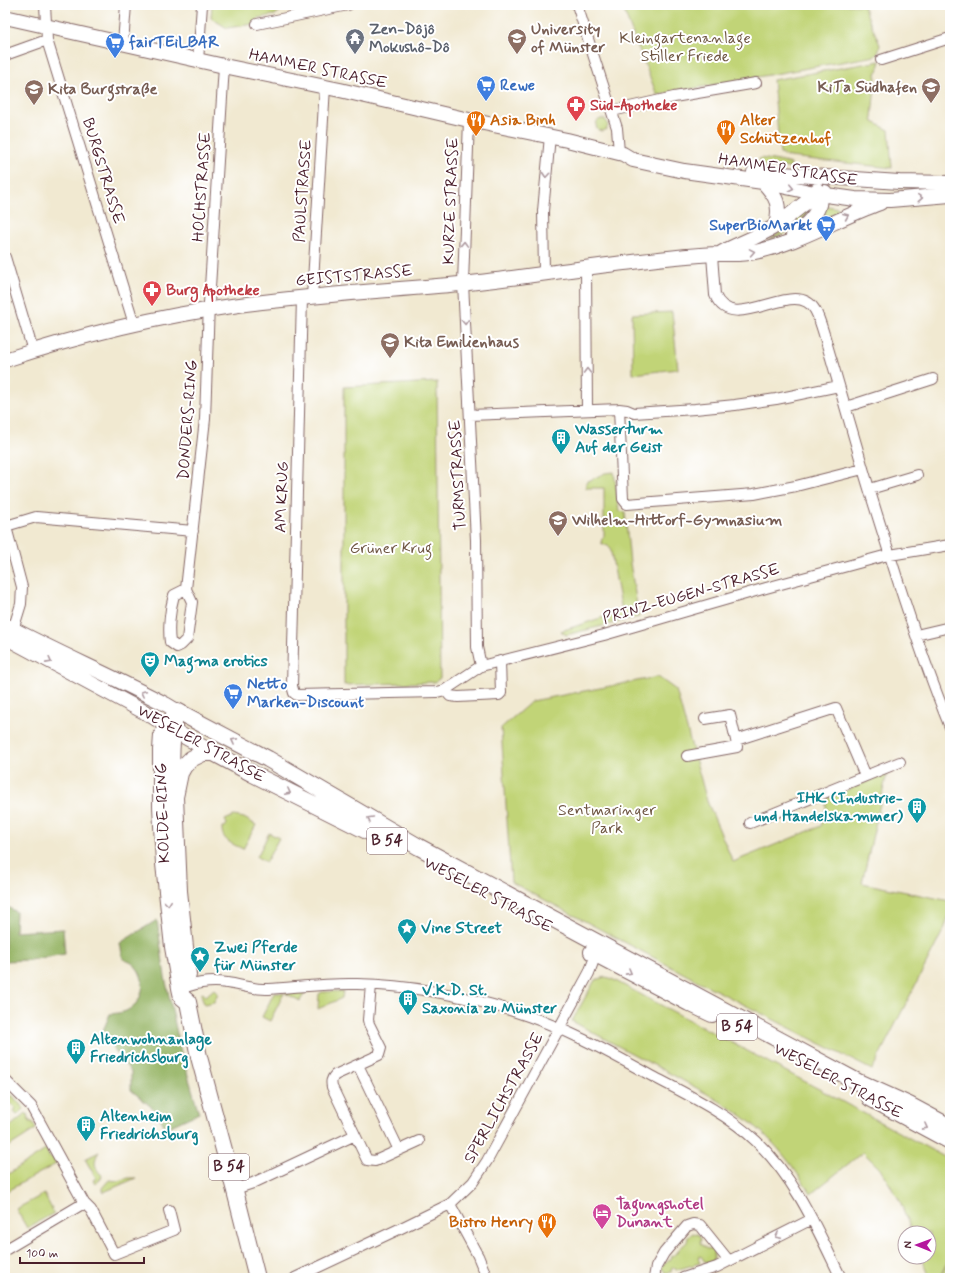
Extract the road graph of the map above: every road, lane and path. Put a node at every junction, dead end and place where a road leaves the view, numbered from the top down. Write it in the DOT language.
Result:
graph roads {
  1 [pos="45,5"];
  2 [pos="126,5"];
  3 [pos="202,5"];
  4 [pos="348,5"];
  5 [pos="577,5"];
  6 [pos="5,17"];
  7 [pos="257,24"];
  8 [pos="46,34"];
  9 [pos="950,38"];
  10 [pos="123,43"];
  11 [pos="5,55"];
  12 [pos="198,60"];
  13 [pos="881,60"];
  14 [pos="224,66"];
  15 [pos="756,83"];
  16 [pos="325,87"];
  17 [pos="612,111"];
  18 [pos="469,120"];
  19 [pos="550,136"];
  20 [pos="621,153"];
  21 [pos="804,175"];
  22 [pos="872,180"];
  23 [pos="763,182"];
  24 [pos="950,183"];
  25 [pos="819,194"];
  26 [pos="950,195"];
  27 [pos="890,200"];
  28 [pos="776,226"];
  29 [pos="784,243"];
  30 [pos="715,255"];
  31 [pos="5,257"];
  32 [pos="586,268"];
  33 [pos="544,273"];
  34 [pos="463,283"];
  35 [pos="307,297"];
  36 [pos="209,310"];
  37 [pos="134,324"];
  38 [pos="33,351"];
  39 [pos="5,360"];
  40 [pos="933,379"];
  41 [pos="839,386"];
  42 [pos="846,407"];
  43 [pos="619,409"];
  44 [pos="587,410"];
  45 [pos="470,415"];
  46 [pos="863,469"];
  47 [pos="917,475"];
  48 [pos="870,488"];
  49 [pos="5,524"];
  50 [pos="193,531"];
  51 [pos="950,545"];
  52 [pos="890,555"];
  53 [pos="186,589"];
  54 [pos="950,627"];
  55 [pos="8,631"];
  56 [pos="916,636"];
  57 [pos="500,661"];
  58 [pos="480,666"];
  59 [pos="445,690"];
  60 [pos="298,696"];
  61 [pos="177,711"];
  62 [pos="705,719"];
  63 [pos="950,727"];
  64 [pos="170,728"];
  65 [pos="736,740"];
  66 [pos="214,753"];
  67 [pos="687,756"];
  68 [pos="900,762"];
  69 [pos="865,776"];
  70 [pos="175,797"];
  71 [pos="750,823"];
  72 [pos="598,949"];
  73 [pos="371,985"];
  74 [pos="189,994"];
  75 [pos="558,1028"];
  76 [pos="358,1065"];
  77 [pos="5,1080"];
  78 [pos="950,1127"];
  79 [pos="354,1135"];
  80 [pos="419,1141"];
  81 [pos="950,1141"];
  82 [pos="398,1150"];
  83 [pos="235,1188"];
  84 [pos="84,1202"];
  85 [pos="450,1204"];
  86 [pos="169,1210"];
  87 [pos="812,1219"];
  88 [pos="5,1250"];
  89 [pos="729,1261"];
  90 [pos="257,1278"];
  91 [pos="295,1278"];
  92 [pos="487,1278"];
  93 [pos="654,1278"];
  94 [pos="683,1278"];
  95 [pos="840,1278"];
  1 -- 8 [label="street, BURGSTRASSE"];
  2 -- 10 [label="street"];
  3 -- 12 [label="street"];
  4 -- 7 [label="street"];
  5 -- 17 [label="street"];
  6 -- 8 [label="main road, HAMMER STRASSE"];
  8 -- 10 [label="main road, HAMMER STRASSE"];
  8 -- 11 [label="street"];
  8 -- 37 [label="street, BURGSTRASSE"];
  9 -- 13 [label="street"];
  10 -- 12 [label="main road, HAMMER STRASSE"];
  12 -- 14 [label="main road, HAMMER STRASSE"];
  14 -- 16 [label="main road, HAMMER STRASSE"];
  14 -- 36 [label="street, HOCHSTRASSE"];
  15 -- 17 [label="street"];
  16 -- 18 [label="main road, HAMMER STRASSE"];
  16 -- 35 [label="street, PAULSTRASSE"];
  17 -- 20 [label="street"];
  18 -- 19 [label="main road, HAMMER STRASSE"];
  34 -- 18 [label="street, KURZE STRASSE, one-way"];
  19 -- 20 [label="main road, HAMMER STRASSE"];
  19 -- 33 [label="street, one-way"];
  20 -- 21 [label="main road, HAMMER STRASSE"];
  20 -- 23 [label="main road, HAMMER STRASSE"];
  21 -- 22 [label="main road, HAMMER STRASSE"];
  21 -- 25 [label="main road"];
  22 -- 24 [label="main road, HAMMER STRASSE"];
  22 -- 25 [label="main road, GEISTSTRASSE"];
  23 -- 25 [label="main road, HAMMER STRASSE, one-way"];
  23 -- 28 [label="main road"];
  25 -- 27 [label="main road, HAMMER STRASSE"];
  25 -- 28 [label="main road, GEISTSTRASSE"];
  25 -- 29 [label="main road"];
  27 -- 26 [label="main road, HAMMER STRASSE, one-way"];
  29 -- 27 [label="main road, GEISTSTRASSE, one-way"];
  28 -- 30 [label="main road, GEISTSTRASSE"];
  30 -- 29 [label="main road, GEISTSTRASSE, one-way"];
  30 -- 32 [label="main road, GEISTSTRASSE"];
  30 -- 41 [label="street"];
  31 -- 38 [label="street"];
  32 -- 33 [label="main road, GEISTSTRASSE"];
  44 -- 32 [label="street, one-way"];
  33 -- 34 [label="main road, GEISTSTRASSE"];
  34 -- 35 [label="main road, GEISTSTRASSE"];
  34 -- 45 [label="street, TURMSTRASSE, one-way"];
  35 -- 36 [label="main road, GEISTSTRASSE"];
  35 -- 60 [label="street, AM KRUG"];
  36 -- 37 [label="main road, GEISTSTRASSE"];
  36 -- 50 [label="street, DONDERS-RING"];
  37 -- 38 [label="main road, GEISTSTRASSE"];
  38 -- 39 [label="main road, GEISTSTRASSE"];
  40 -- 42 [label="street"];
  41 -- 42 [label="street"];
  41 -- 43 [label="street"];
  42 -- 46 [label="street"];
  43 -- 44 [label="street"];
  43 -- 46 [label="street"];
  44 -- 45 [label="street"];
  45 -- 58 [label="street, TURMSTRASSE"];
  46 -- 48 [label="street"];
  47 -- 48 [label="street"];
  48 -- 52 [label="street"];
  49 -- 50 [label="street"];
  49 -- 55 [label="street"];
  50 -- 53 [label="street, DONDERS-RING"];
  51 -- 52 [label="street, PRINZ-EUGEN-STRASSE"];
  52 -- 56 [label="street"];
  52 -- 57 [label="street, PRINZ-EUGEN-STRASSE"];
  53 -- 53 [label="street, DONDERS-RING"];
  54 -- 56 [label="street"];
  61 -- 55 [label="main road, WESELER STRASSE, one-way"];
  55 -- 64 [label="main road, WESELER STRASSE, one-way"];
  56 -- 63 [label="street"];
  57 -- 58 [label="street, PRINZ-EUGEN-STRASSE"];
  57 -- 59 [label="street, PRINZ-EUGEN-STRASSE"];
  58 -- 59 [label="street, PRINZ-EUGEN-STRASSE"];
  59 -- 60 [label="street, PRINZ-EUGEN-STRASSE"];
  61 -- 64 [label="main road, KOLDE-RING / B 54"];
  72 -- 61 [label="main road, WESELER STRASSE / B 54, one-way"];
  62 -- 65 [label="street"];
  64 -- 66 [label="main road, WESELER STRASSE / B 54"];
  64 -- 70 [label="main road, KOLDE-RING / B 54"];
  64 -- 74 [label="main road, KOLDE-RING / B 54, one-way"];
  65 -- 67 [label="street"];
  65 -- 69 [label="street"];
  66 -- 70 [label="main road, KOLDE-RING / B 54"];
  66 -- 72 [label="main road, WESELER STRASSE / B 54, one-way"];
  68 -- 69 [label="street"];
  69 -- 71 [label="street"];
  70 -- 74 [label="main road, KOLDE-RING / B 54"];
  72 -- 75 [label="street, SPERLICHSTRASSE"];
  72 -- 78 [label="main road, WESELER STRASSE / B 54"];
  72 -- 81 [label="main road, WESELER STRASSE / B 54, one-way"];
  73 -- 74 [label="street"];
  73 -- 75 [label="street"];
  73 -- 76 [label="street"];
  74 -- 83 [label="main road, KOLDE-RING / B 54"];
  75 -- 85 [label="street, SPERLICHSTRASSE"];
  75 -- 87 [label="street"];
  76 -- 79 [label="street"];
  76 -- 82 [label="street"];
  77 -- 84 [label="street"];
  79 -- 82 [label="street"];
  79 -- 83 [label="street"];
  80 -- 82 [label="street"];
  83 -- 90 [label="main road, KOLDE-RING / B 54"];
  84 -- 86 [label="street"];
  84 -- 88 [label="street"];
  85 -- 91 [label="street"];
  85 -- 92 [label="street"];
  87 -- 89 [label="street, one-way"];
  87 -- 95 [label="street"];
  89 -- 93 [label="street"];
  89 -- 94 [label="street"];
}
